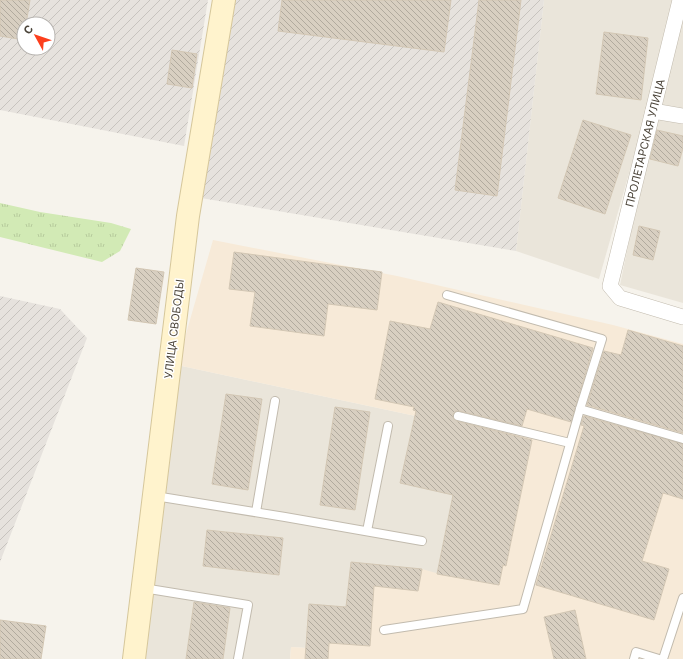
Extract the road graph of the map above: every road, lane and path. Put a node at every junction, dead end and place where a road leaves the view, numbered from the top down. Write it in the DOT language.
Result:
graph roads {
  1 [pos="224,0"];
  2 [pos="680,0"];
  3 [pos="653,111"];
  4 [pos="683,116"];
  5 [pos="447,295"];
  6 [pos="683,317"];
  7 [pos="275,401"];
  8 [pos="580,409"];
  9 [pos="458,416"];
  10 [pos="388,426"];
  11 [pos="683,439"];
  12 [pos="570,444"];
  13 [pos="154,496"];
  14 [pos="256,512"];
  15 [pos="367,531"];
  16 [pos="422,541"];
  17 [pos="143,588"];
  18 [pos="683,598"];
  19 [pos="384,630"];
  20 [pos="134,659"];
  21 [pos="238,659"];
  22 [pos="634,659"];
  23 [pos="660,659"];
  24 [pos="663,659"];
  1 -- 13 [label="main road, УЛИЦА СВОБОДЫ"];
  2 -- 3 [label="street, ПРОЛЕТАРСКАЯ УЛИЦА"];
  3 -- 4 [label="street"];
  3 -- 6 [label="street, ПРОЛЕТАРСКАЯ УЛИЦА"];
  5 -- 8 [label="lane"];
  7 -- 14 [label="lane"];
  8 -- 11 [label="lane"];
  8 -- 12 [label="lane"];
  9 -- 12 [label="lane"];
  10 -- 15 [label="lane"];
  12 -- 19 [label="lane"];
  13 -- 14 [label="lane"];
  13 -- 17 [label="main road, УЛИЦА СВОБОДЫ"];
  14 -- 15 [label="lane"];
  15 -- 16 [label="lane"];
  17 -- 20 [label="main road, УЛИЦА СВОБОДЫ"];
  17 -- 21 [label="lane"];
  18 -- 24 [label="lane"];
  22 -- 23 [label="lane"];
}
